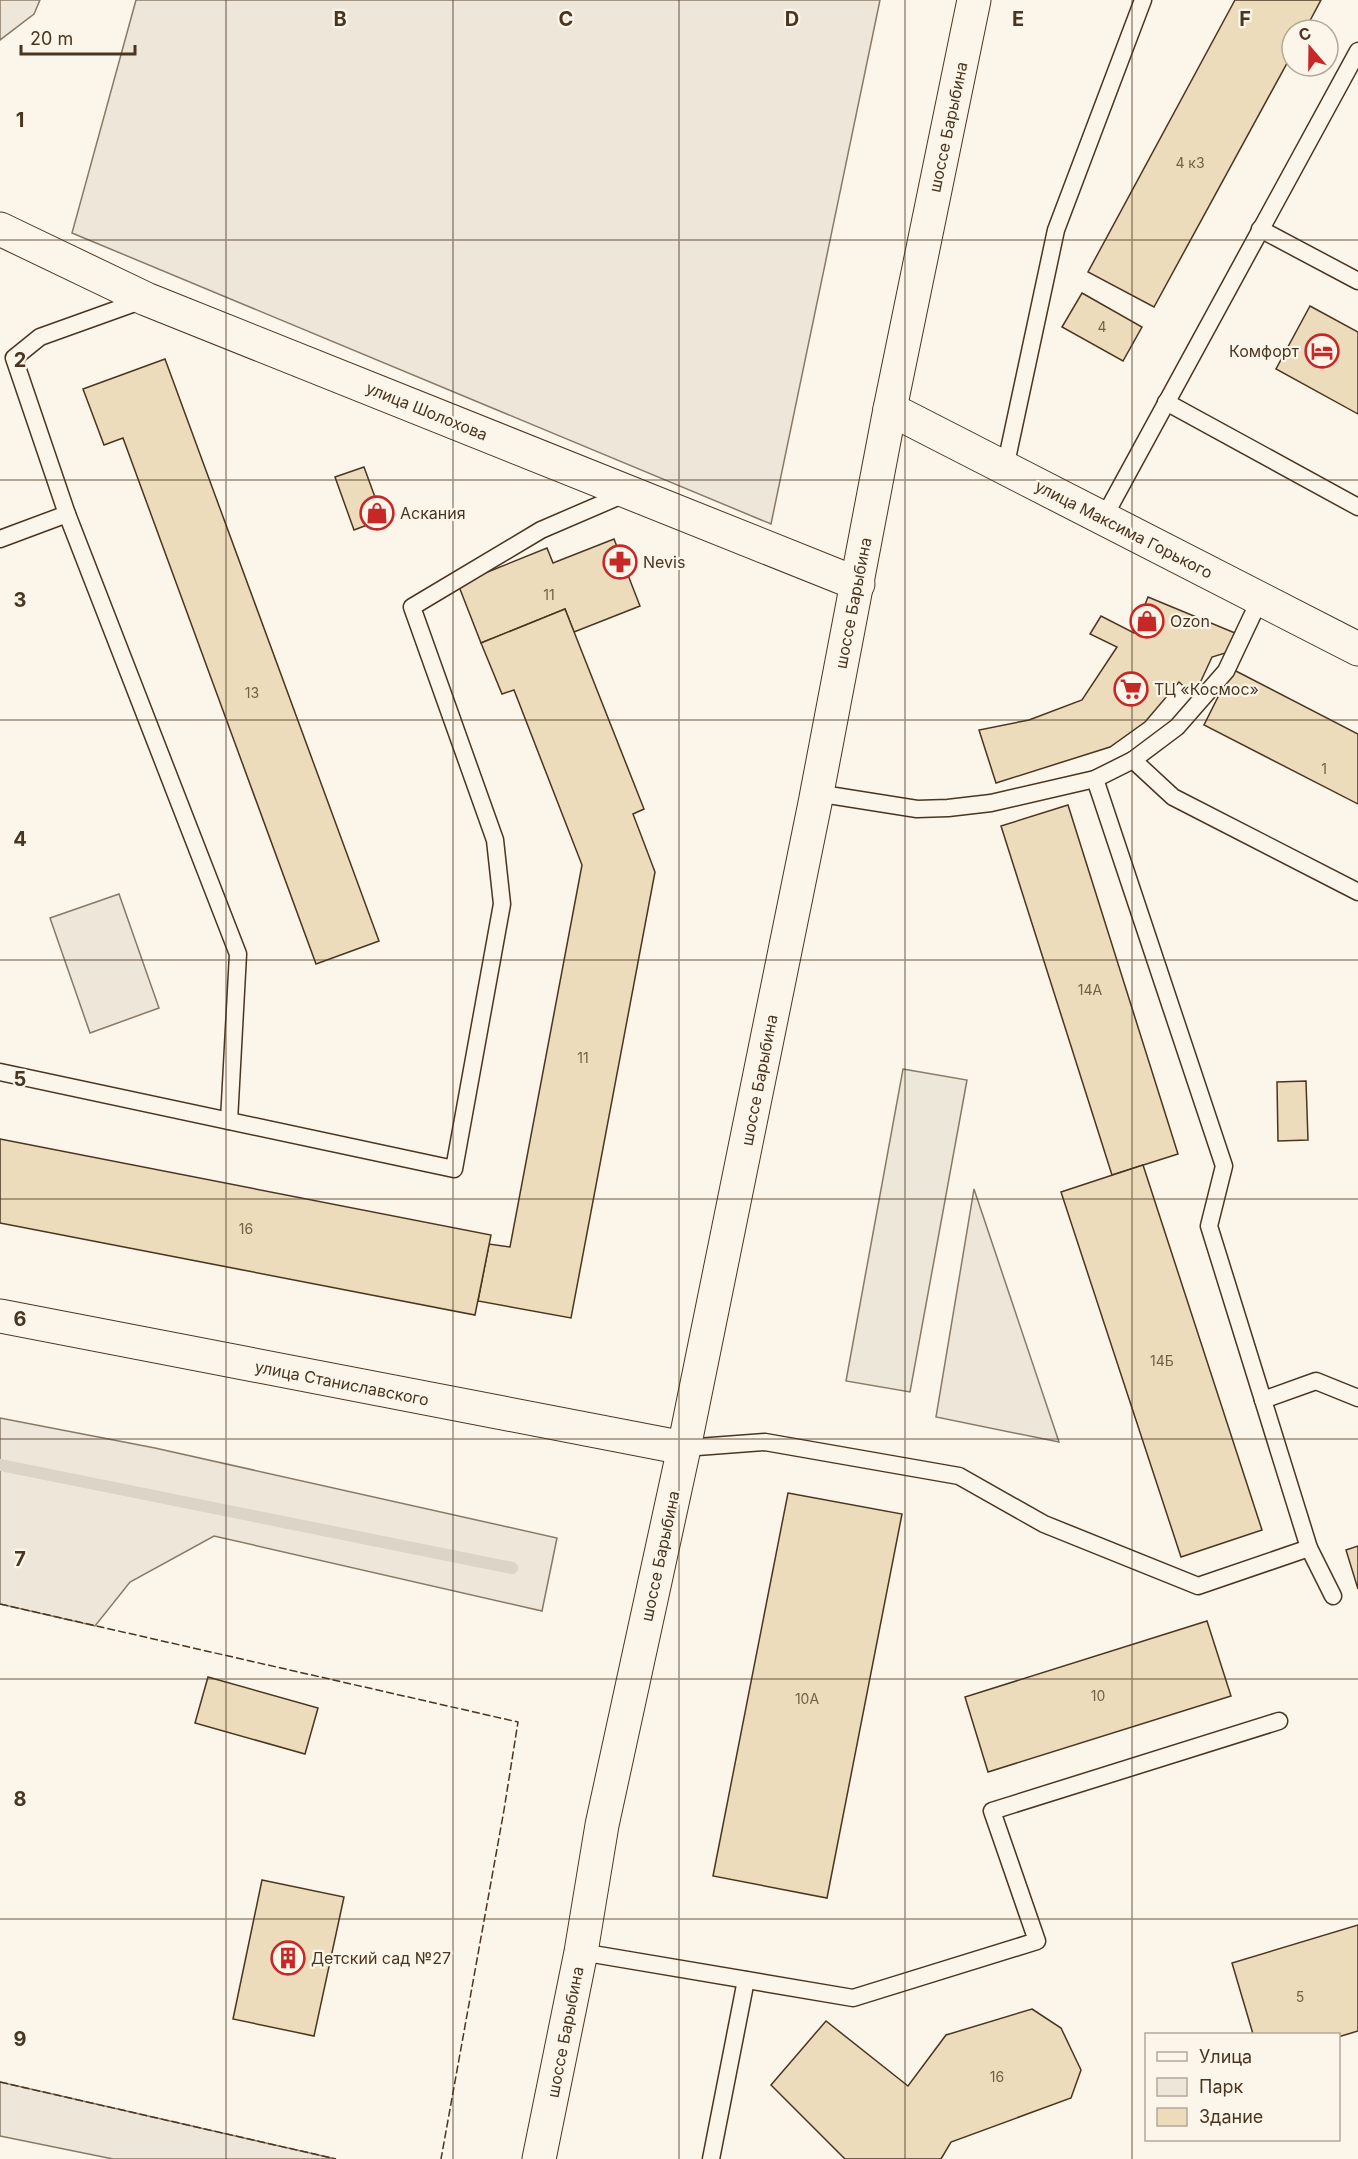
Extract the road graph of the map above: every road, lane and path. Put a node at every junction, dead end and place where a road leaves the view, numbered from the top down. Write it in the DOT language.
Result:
graph roads {
  1 [pos="974,0"];
  2 [pos="1143,0"];
  3 [pos="1358,51"];
  4 [pos="0,229"];
  5 [pos="1260,229"];
  6 [pos="1358,281"];
  7 [pos="146,299"];
  8 [pos="1167,402"];
  9 [pos="890,409"];
  10 [pos="1005,468"];
  11 [pos="630,492"];
  12 [pos="1358,507"];
  13 [pos="67,514"];
  14 [pos="1103,519"];
  15 [pos="0,538"];
  16 [pos="858,585"];
  17 [pos="1260,599"];
  18 [pos="1358,649"];
  19 [pos="1133,760"];
  20 [pos="1095,779"];
  21 [pos="816,793"];
  22 [pos="1358,892"];
  23 [pos="0,1072"];
  24 [pos="229,1121"];
  25 [pos="0,1316"];
  26 [pos="1358,1398"];
  27 [pos="1263,1400"];
  28 [pos="684,1448"];
  29 [pos="1309,1548"];
  30 [pos="1333,1596"];
  31 [pos="1279,1721"];
  32 [pos="581,1952"];
  33 [pos="746,1980"];
  34 [pos="539,2159"];
  35 [pos="711,2159"];
  1 -- 9 [label="main road, шоссе Барыбина"];
  2 -- 10 [label="lane"];
  3 -- 5 [label="lane"];
  4 -- 7 [label="main road, улица Шолохова"];
  5 -- 6 [label="lane"];
  5 -- 8 [label="lane"];
  7 -- 11 [label="main road, улица Шолохова"];
  7 -- 13 [label="lane"];
  8 -- 12 [label="lane"];
  8 -- 14 [label="lane"];
  9 -- 10 [label="main road, улица Максима Горького"];
  9 -- 16 [label="main road, шоссе Барыбина"];
  10 -- 14 [label="main road, улица Максима Горького"];
  11 -- 16 [label="main road, улица Шолохова"];
  11 -- 24 [label="lane"];
  13 -- 15 [label="lane"];
  13 -- 24 [label="lane"];
  14 -- 17 [label="main road, улица Максима Горького"];
  16 -- 21 [label="main road, шоссе Барыбина"];
  17 -- 18 [label="main road, улица Максима Горького"];
  17 -- 19 [label="lane"];
  19 -- 20 [label="lane"];
  19 -- 22 [label="lane"];
  20 -- 21 [label="lane"];
  20 -- 27 [label="lane"];
  21 -- 28 [label="main road, шоссе Барыбина"];
  23 -- 24 [label="lane"];
  25 -- 28 [label="main road, улица Станиславского"];
  26 -- 27 [label="lane"];
  27 -- 29 [label="lane"];
  28 -- 29 [label="lane"];
  28 -- 32 [label="main road, шоссе Барыбина"];
  29 -- 30 [label="lane"];
  31 -- 33 [label="lane"];
  32 -- 33 [label="lane"];
  32 -- 34 [label="main road, шоссе Барыбина"];
  33 -- 35 [label="lane"];
}
